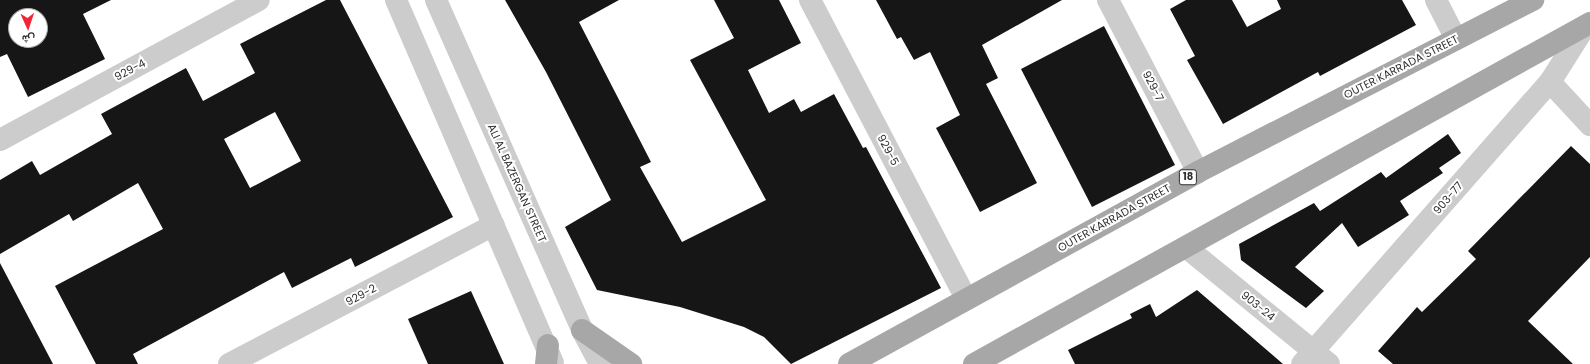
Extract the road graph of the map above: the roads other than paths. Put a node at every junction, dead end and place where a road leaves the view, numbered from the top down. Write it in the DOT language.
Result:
graph roads {
  1 [pos="259,0"];
  2 [pos="396,0"];
  3 [pos="436,0"];
  4 [pos="810,0"];
  5 [pos="1108,0"];
  6 [pos="1436,0"];
  7 [pos="1533,0"];
  8 [pos="1588,24"];
  9 [pos="1456,39"];
  10 [pos="1550,82"];
  11 [pos="1590,125"];
  12 [pos="0,140"];
  13 [pos="1198,172"];
  14 [pos="494,225"];
  15 [pos="1186,248"];
  16 [pos="966,299"];
  17 [pos="582,330"];
  18 [pos="549,358"];
  19 [pos="1315,360"];
  20 [pos="229,364"];
  21 [pos="600,364"];
  22 [pos="631,364"];
  23 [pos="849,364"];
  24 [pos="974,364"];
  1 -- 12 [label="street, 929-4"];
  2 -- 14 [label="street"];
  3 -- 17 [label="street, ALI AL BAZERGAN STREET"];
  4 -- 16 [label="street, 929-5"];
  5 -- 13 [label="street, 929-7"];
  6 -- 9 [label="street"];
  7 -- 9 [label="main road, OUTER KARRADA STREET / 18"];
  8 -- 10 [label="street, 903-77"];
  8 -- 15 [label="main road"];
  9 -- 13 [label="main road, OUTER KARRADA STREET / 18"];
  10 -- 11 [label="street"];
  10 -- 19 [label="street, 903-77"];
  13 -- 16 [label="main road, OUTER KARRADA STREET / 18"];
  14 -- 18 [label="street"];
  14 -- 20 [label="street, 929-2"];
  15 -- 19 [label="street, 903-24"];
  15 -- 24 [label="main road"];
  16 -- 23 [label="main road, OUTER KARRADA STREET / 18"];
  17 -- 21 [label="street, ALI AL BAZERGAN STREET"];
  17 -- 22 [label="main road"];
}
